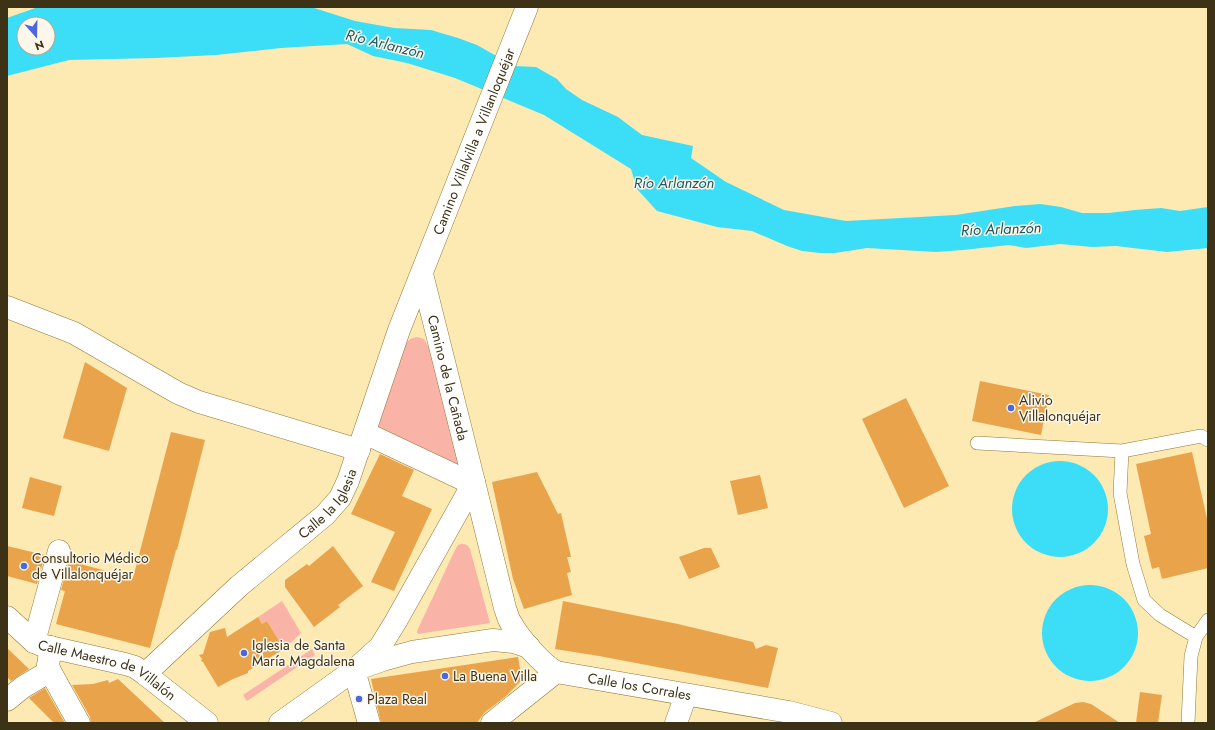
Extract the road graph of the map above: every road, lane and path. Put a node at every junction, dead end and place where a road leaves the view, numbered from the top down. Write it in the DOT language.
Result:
graph roads {
  1 [pos="526,8"];
  2 [pos="422,274"];
  3 [pos="7,307"];
  4 [pos="399,330"];
  5 [pos="436,333"];
  6 [pos="1208,440"];
  7 [pos="362,442"];
  8 [pos="977,443"];
  9 [pos="1122,451"];
  10 [pos="474,483"];
  11 [pos="447,532"];
  12 [pos="487,536"];
  13 [pos="59,551"];
  14 [pos="7,617"];
  15 [pos="1208,620"];
  16 [pos="396,621"];
  17 [pos="506,632"];
  18 [pos="1196,638"];
  19 [pos="42,645"];
  20 [pos="529,647"];
  21 [pos="412,652"];
  22 [pos="354,670"];
  23 [pos="50,671"];
  24 [pos="556,672"];
  25 [pos="145,674"];
  26 [pos="686,695"];
  27 [pos="7,700"];
  28 [pos="494,722"];
  29 [pos="79,723"];
  30 [pos="207,723"];
  31 [pos="280,723"];
  32 [pos="369,723"];
  33 [pos="676,723"];
  34 [pos="831,723"];
  35 [pos="1188,723"];
  1 -- 2 [label="street, Camino Villalvilla a Villanloquéjar"];
  2 -- 4 [label="street, Calle la Iglesia"];
  2 -- 5 [label="street, Camino de la Cañada"];
  3 -- 7 [label="street"];
  4 -- 5 [label="street"];
  4 -- 7 [label="street, Calle la Iglesia"];
  5 -- 10 [label="street, Camino de la Cañada"];
  6 -- 9 [label="lane"];
  7 -- 10 [label="street"];
  7 -- 25 [label="street, Calle la Iglesia"];
  8 -- 9 [label="lane"];
  9 -- 18 [label="lane"];
  10 -- 11 [label="street"];
  10 -- 12 [label="street, Camino de la Cañada"];
  11 -- 12 [label="street"];
  11 -- 16 [label="street"];
  12 -- 17 [label="street, Camino de la Cañada"];
  13 -- 19 [label="street"];
  14 -- 19 [label="street, Calle Maestro de Villalón"];
  15 -- 18 [label="lane"];
  16 -- 21 [label="street"];
  16 -- 22 [label="street"];
  17 -- 20 [label="street, Camino de la Cañada"];
  17 -- 21 [label="street"];
  18 -- 35 [label="lane"];
  19 -- 23 [label="street"];
  19 -- 25 [label="street, Calle Maestro de Villalón"];
  20 -- 24 [label="street, Calle los Corrales"];
  21 -- 22 [label="street"];
  22 -- 31 [label="street"];
  22 -- 32 [label="street"];
  23 -- 27 [label="street"];
  23 -- 29 [label="street"];
  24 -- 26 [label="street, Calle los Corrales"];
  24 -- 28 [label="street"];
  25 -- 30 [label="street, Calle Maestro de Villalón"];
  26 -- 33 [label="street"];
  26 -- 34 [label="street, Calle los Corrales"];
}
